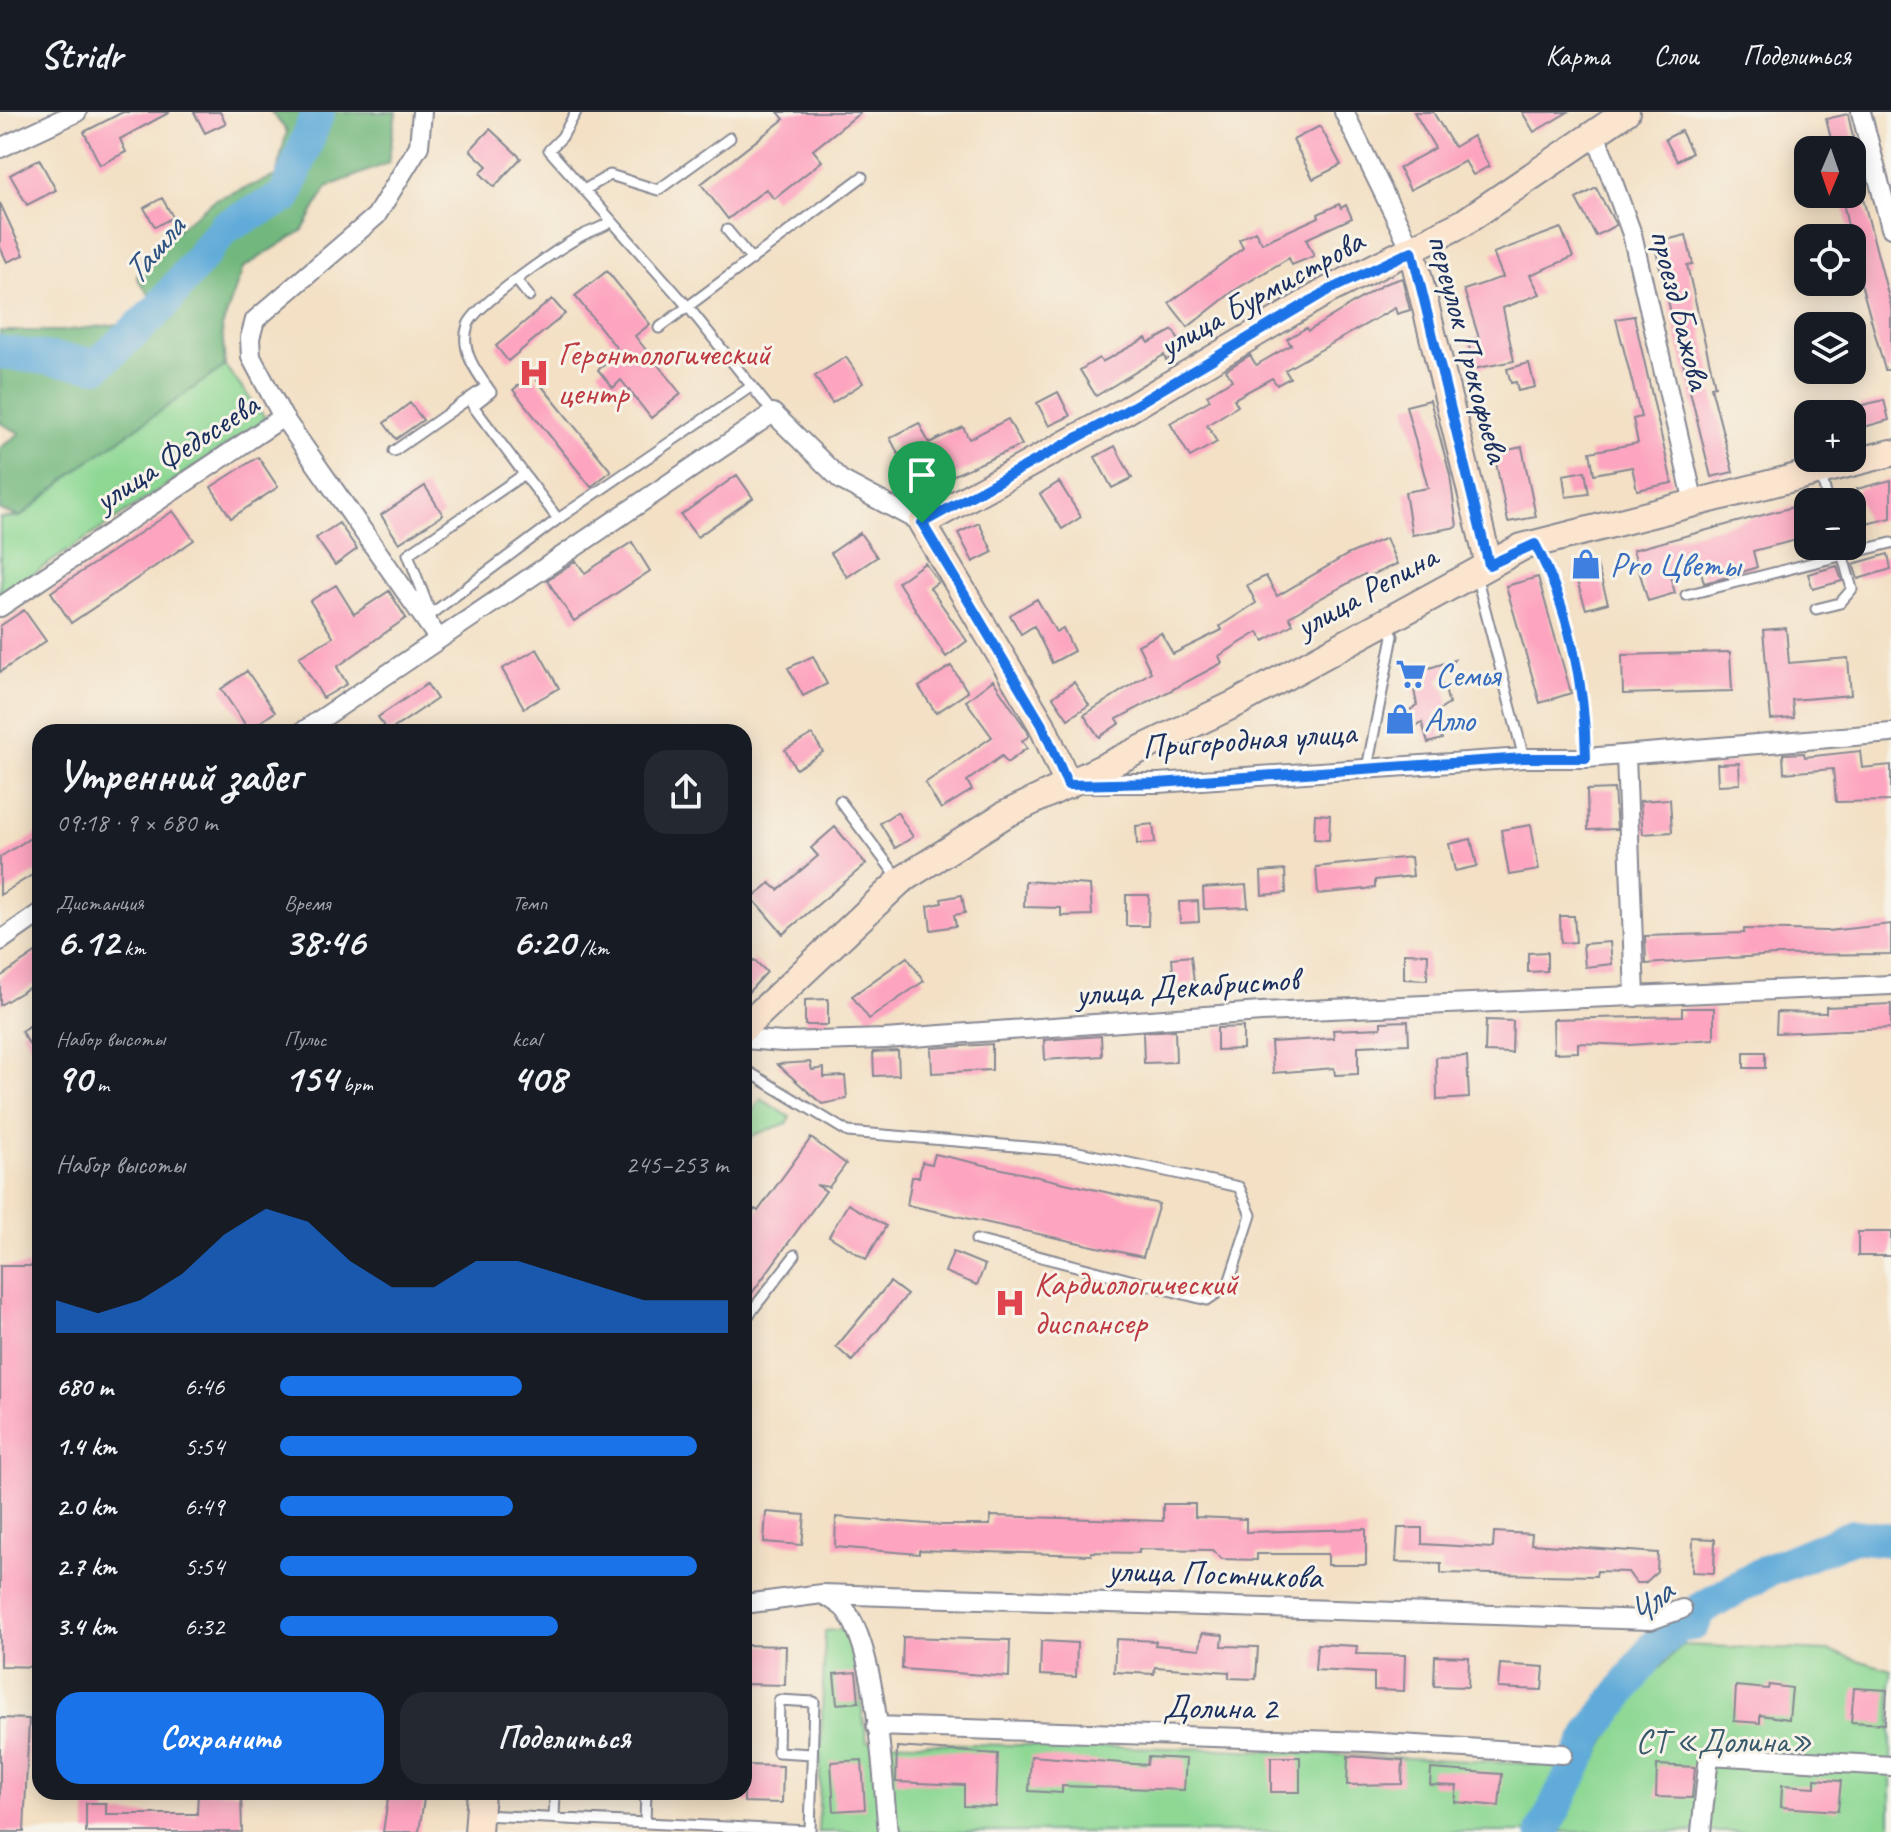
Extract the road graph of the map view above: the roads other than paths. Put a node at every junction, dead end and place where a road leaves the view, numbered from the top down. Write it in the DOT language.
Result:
graph roads {
  1 [pos="77,112"];
  2 [pos="422,112"];
  3 [pos="576,112"];
  4 [pos="1344,112"];
  5 [pos="1626,112"];
  6 [pos="1861,112"];
  7 [pos="1595,133"];
  8 [pos="730,138"];
  9 [pos="0,148"];
  10 [pos="862,177"];
  11 [pos="584,190"];
  12 [pos="612,221"];
  13 [pos="1891,228"];
  14 [pos="727,230"];
  15 [pos="1412,251"];
  16 [pos="752,260"];
  17 [pos="517,281"];
  18 [pos="529,296"];
  19 [pos="689,308"];
  20 [pos="659,328"];
  21 [pos="487,386"];
  22 [pos="752,386"];
  23 [pos="773,413"];
  24 [pos="283,417"];
  25 [pos="394,451"];
  26 [pos="1891,453"];
  27 [pos="1866,459"];
  28 [pos="1816,472"];
  29 [pos="523,475"];
  30 [pos="1694,503"];
  31 [pos="558,519"];
  32 [pos="922,523"];
  33 [pos="1891,543"];
  34 [pos="1535,544"];
  35 [pos="1866,547"];
  36 [pos="1810,560"];
  37 [pos="1844,560"];
  38 [pos="1482,568"];
  39 [pos="1686,595"];
  40 [pos="0,607"];
  41 [pos="1816,609"];
  42 [pos="1386,623"];
  43 [pos="438,638"];
  44 [pos="314,724"];
  45 [pos="1891,733"];
  46 [pos="1626,755"];
  47 [pos="1524,758"];
  48 [pos="1586,758"];
  49 [pos="1367,768"];
  50 [pos="1072,784"];
  51 [pos="840,801"];
  52 [pos="900,881"];
  53 [pos="32,919"];
  54 [pos="0,941"];
  55 [pos="1891,985"];
  56 [pos="1635,997"];
  57 [pos="752,1022"];
  58 [pos="752,1033"];
  59 [pos="752,1074"];
  60 [pos="976,1240"];
  61 [pos="795,1255"];
  62 [pos="752,1311"];
  63 [pos="822,1594"];
  64 [pos="752,1603"];
  65 [pos="1682,1609"];
  66 [pos="876,1726"];
  67 [pos="812,1754"];
  68 [pos="1563,1754"];
  69 [pos="1891,1766"];
  70 [pos="555,1800"];
  71 [pos="646,1800"];
  72 [pos="479,1813"];
  73 [pos="554,1818"];
  74 [pos="645,1822"];
  75 [pos="888,1832"];
  76 [pos="1701,1832"];
  1 -- 9 [label="street"];
  2 -- 24 [label="street"];
  3 -- 11 [label="lane"];
  4 -- 15 [label="street, переулок Прокофьева"];
  5 -- 7 [label="street, улица Бурмистрова"];
  6 -- 13 [label="street"];
  7 -- 15 [label="street, улица Бурмистрова"];
  7 -- 30 [label="street, проезд Бажова"];
  8 -- 11 [label="lane"];
  10 -- 16 [label="lane"];
  11 -- 12 [label="lane"];
  12 -- 17 [label="lane"];
  12 -- 19 [label="lane"];
  14 -- 16 [label="lane"];
  15 -- 32 [label="street, улица Бурмистрова"];
  15 -- 38 [label="street, переулок Прокофьева"];
  16 -- 19 [label="lane"];
  17 -- 18 [label="lane"];
  17 -- 21 [label="lane"];
  19 -- 20 [label="lane"];
  19 -- 22 [label="lane"];
  21 -- 25 [label="lane"];
  21 -- 29 [label="lane"];
  22 -- 23 [label="lane"];
  22 -- 31 [label="lane"];
  23 -- 32 [label="street"];
  23 -- 43 [label="street"];
  24 -- 40 [label="street, улица Федосеева"];
  24 -- 43 [label="street, улица Федосеева"];
  26 -- 27 [label="street, улица Репина"];
  28 -- 30 [label="street, улица Репина"];
  29 -- 31 [label="lane"];
  29 -- 31 [label="lane"];
  30 -- 34 [label="street, улица Репина"];
  32 -- 50 [label="street"];
  33 -- 35 [label="lane"];
  34 -- 38 [label="street, улица Репина"];
  34 -- 48 [label="lane"];
  36 -- 39 [label="lane"];
  37 -- 41 [label="lane"];
  38 -- 42 [label="street, улица Репина"];
  38 -- 47 [label="lane"];
  42 -- 49 [label="lane"];
  42 -- 50 [label="street, улица Репина"];
  43 -- 44 [label="street"];
  45 -- 46 [label="street, Пригородная улица"];
  46 -- 48 [label="street, Пригородная улица"];
  46 -- 56 [label="street"];
  47 -- 48 [label="street, Пригородная улица"];
  47 -- 49 [label="street, Пригородная улица"];
  49 -- 50 [label="street, Пригородная улица"];
  50 -- 52 [label="street, Пригородная улица"];
  51 -- 52 [label="lane"];
  52 -- 57 [label="street, Пригородная улица"];
  53 -- 54 [label="street"];
  55 -- 56 [label="street, улица Декабристов"];
  56 -- 58 [label="street, улица Декабристов"];
  59 -- 60 [label="lane"];
  61 -- 62 [label="lane"];
  63 -- 64 [label="street, улица Постникова"];
  63 -- 65 [label="street, улица Постникова"];
  63 -- 66 [label="street"];
  66 -- 68 [label="street, Долина 2"];
  66 -- 75 [label="street"];
  67 -- 67 [label="lane"];
  67 -- 74 [label="lane"];
  69 -- 76 [label="street"];
  70 -- 73 [label="lane"];
  71 -- 74 [label="lane"];
  72 -- 73 [label="lane"];
  73 -- 74 [label="lane"];
}
